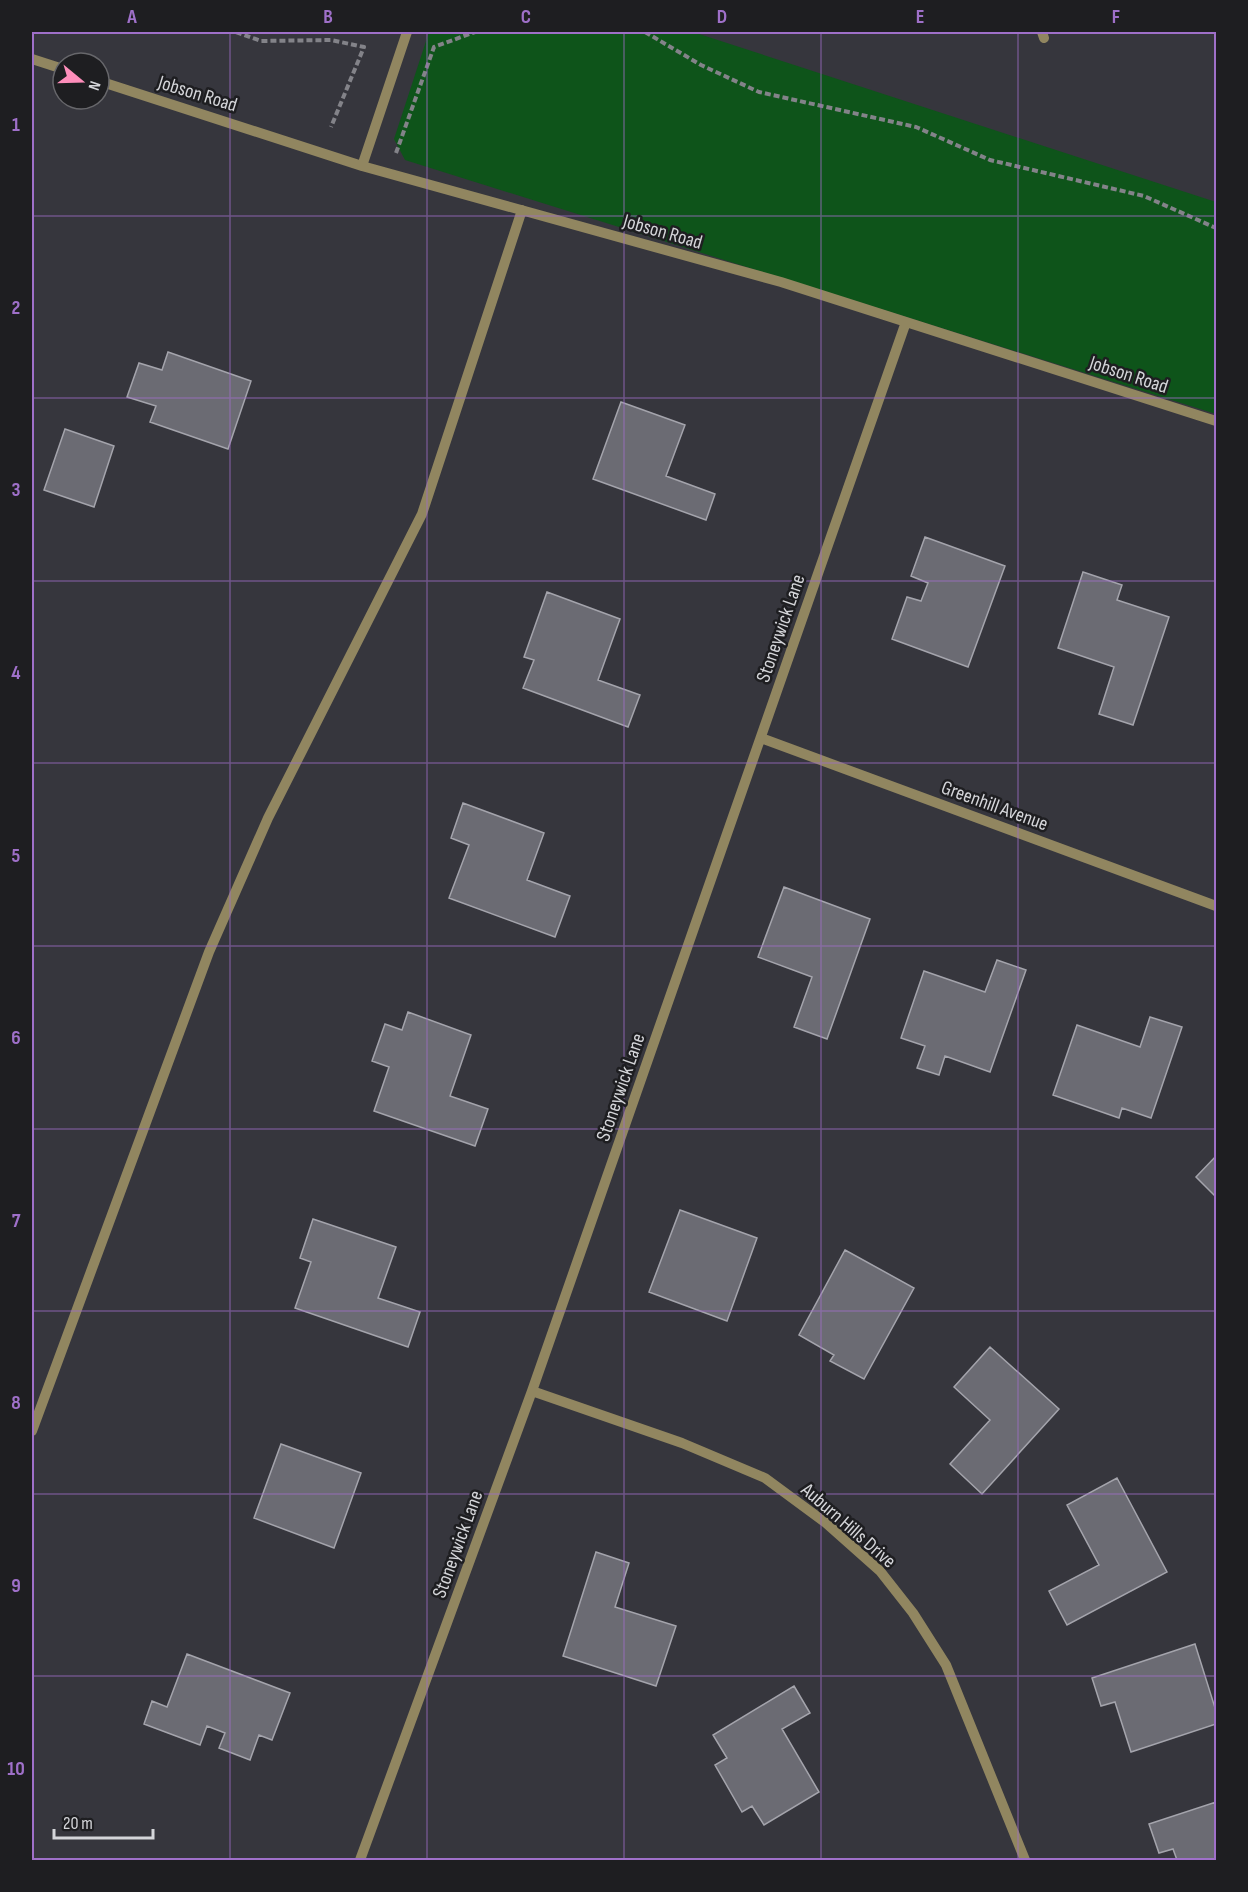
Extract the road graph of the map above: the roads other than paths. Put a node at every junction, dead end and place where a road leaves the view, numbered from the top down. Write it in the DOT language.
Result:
graph roads {
  1 [pos="407,32"];
  2 [pos="32,59"];
  3 [pos="51,65"];
  4 [pos="111,85"];
  5 [pos="362,166"];
  6 [pos="522,210"];
  7 [pos="906,322"];
  8 [pos="1216,421"];
  9 [pos="761,738"];
  10 [pos="1216,906"];
  11 [pos="532,1391"];
  12 [pos="32,1431"];
  13 [pos="360,1860"];
  14 [pos="1025,1860"];
  1 -- 5 [label="street"];
  2 -- 3 [label="street"];
  4 -- 5 [label="street, Jobson Road"];
  5 -- 6 [label="street, Jobson Road"];
  6 -- 7 [label="street, Jobson Road"];
  6 -- 12 [label="street"];
  7 -- 8 [label="street, Jobson Road"];
  7 -- 9 [label="street, Stoneywick Lane"];
  9 -- 10 [label="street, Greenhill Avenue"];
  9 -- 11 [label="street, Stoneywick Lane"];
  11 -- 13 [label="street, Stoneywick Lane"];
  11 -- 14 [label="street, Auburn Hills Drive"];
}
